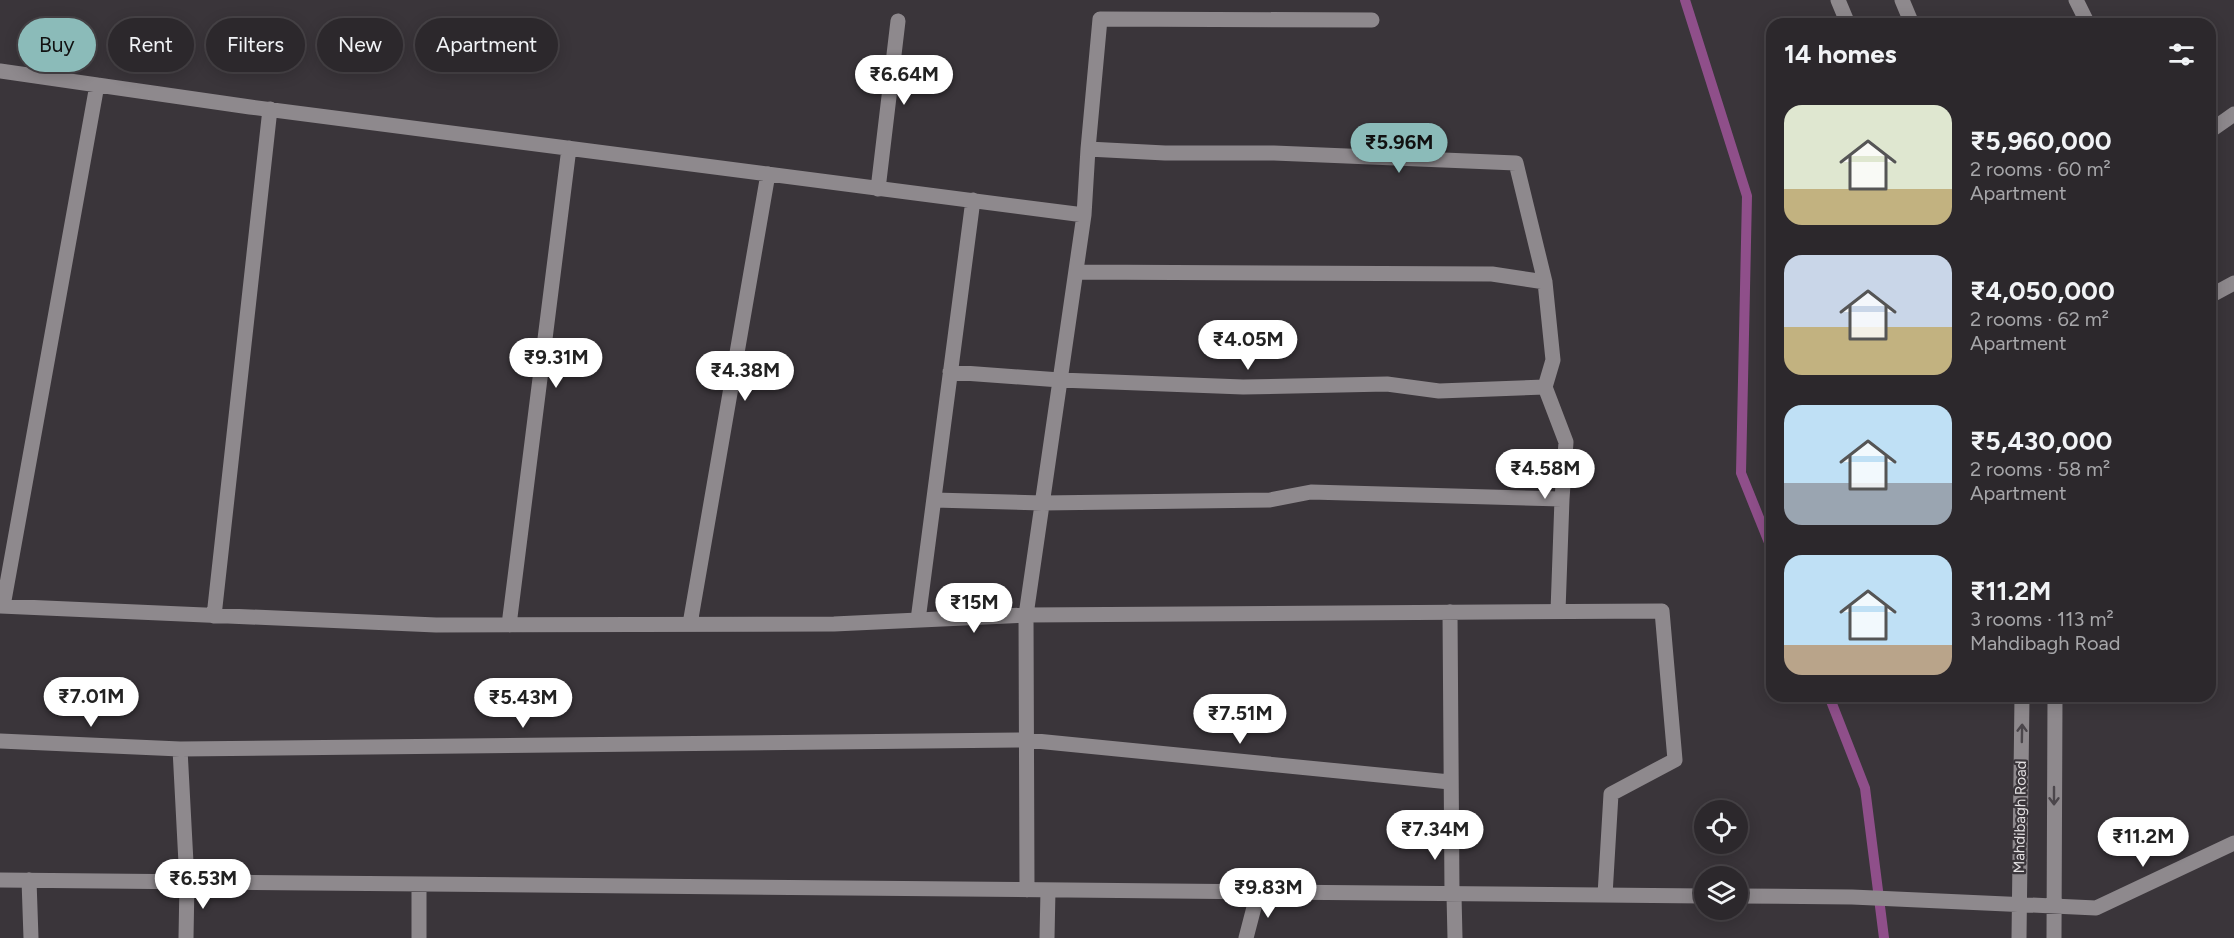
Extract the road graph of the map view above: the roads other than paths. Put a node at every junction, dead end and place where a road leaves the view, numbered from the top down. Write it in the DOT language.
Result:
graph roads {
  1 [pos="1838,0"];
  2 [pos="1902,0"];
  3 [pos="2076,0"];
  4 [pos="1846,18"];
  5 [pos="1910,18"];
  6 [pos="2085,18"];
  7 [pos="1372,20"];
  8 [pos="898,21"];
  9 [pos="0,71"];
  10 [pos="97,85"];
  11 [pos="270,109"];
  12 [pos="2234,114"];
  13 [pos="2216,127"];
  14 [pos="569,148"];
  15 [pos="1088,149"];
  16 [pos="768,174"];
  17 [pos="878,189"];
  18 [pos="973,201"];
  19 [pos="1084,215"];
  20 [pos="1076,272"];
  21 [pos="1545,282"];
  22 [pos="2234,283"];
  23 [pos="2216,293"];
  24 [pos="950,372"];
  25 [pos="1060,381"];
  26 [pos="1545,387"];
  27 [pos="1562,499"];
  28 [pos="934,500"];
  29 [pos="1042,503"];
  30 [pos="2,606"];
  31 [pos="1558,611"];
  32 [pos="1450,612"];
  33 [pos="1026,615"];
  34 [pos="214,616"];
  35 [pos="918,620"];
  36 [pos="690,624"];
  37 [pos="509,625"];
  38 [pos="2022,702"];
  39 [pos="2055,702"];
  40 [pos="0,741"];
  41 [pos="1026,741"];
  42 [pos="180,749"];
  43 [pos="1450,782"];
  44 [pos="2234,843"];
  45 [pos="0,880"];
  46 [pos="28,880"];
  47 [pos="187,882"];
  48 [pos="419,884"];
  49 [pos="1027,890"];
  50 [pos="1048,890"];
  51 [pos="1258,892"];
  52 [pos="1452,893"];
  53 [pos="1605,895"];
  54 [pos="1694,896"];
  55 [pos="1748,896"];
  56 [pos="2019,905"];
  57 [pos="2054,907"];
  58 [pos="31,938"];
  59 [pos="186,938"];
  60 [pos="419,938"];
  61 [pos="1047,938"];
  62 [pos="1246,938"];
  63 [pos="1455,938"];
  64 [pos="2019,938"];
  65 [pos="2054,938"];
  1 -- 4 [label="street"];
  2 -- 5 [label="street"];
  3 -- 6 [label="street"];
  7 -- 15 [label="street"];
  8 -- 17 [label="street"];
  9 -- 10 [label="street"];
  10 -- 11 [label="street"];
  10 -- 30 [label="street"];
  11 -- 14 [label="street"];
  11 -- 34 [label="street"];
  12 -- 13 [label="street"];
  14 -- 16 [label="street"];
  14 -- 37 [label="street"];
  15 -- 19 [label="street"];
  15 -- 21 [label="street"];
  16 -- 17 [label="street"];
  16 -- 36 [label="street"];
  17 -- 18 [label="street"];
  18 -- 19 [label="street"];
  18 -- 24 [label="street"];
  19 -- 20 [label="street"];
  20 -- 21 [label="street"];
  20 -- 25 [label="street"];
  21 -- 26 [label="street"];
  22 -- 23 [label="street"];
  24 -- 25 [label="street"];
  24 -- 28 [label="street"];
  25 -- 26 [label="street"];
  25 -- 29 [label="street"];
  26 -- 27 [label="street"];
  27 -- 29 [label="street"];
  27 -- 31 [label="street"];
  28 -- 29 [label="street"];
  28 -- 35 [label="street"];
  29 -- 33 [label="street"];
  30 -- 34 [label="street"];
  31 -- 32 [label="street"];
  31 -- 53 [label="street"];
  32 -- 33 [label="street"];
  32 -- 43 [label="street"];
  33 -- 35 [label="street"];
  33 -- 41 [label="street"];
  34 -- 37 [label="street"];
  35 -- 36 [label="street"];
  36 -- 37 [label="street"];
  56 -- 38 [label="street, Mahdibagh Road, one-way"];
  39 -- 57 [label="street, one-way"];
  40 -- 42 [label="street"];
  41 -- 42 [label="street"];
  41 -- 43 [label="street"];
  41 -- 49 [label="street"];
  42 -- 47 [label="street"];
  43 -- 52 [label="street"];
  44 -- 57 [label="street"];
  45 -- 46 [label="street"];
  46 -- 47 [label="street"];
  46 -- 58 [label="street"];
  47 -- 48 [label="street"];
  47 -- 59 [label="street"];
  48 -- 49 [label="street"];
  48 -- 60 [label="street"];
  49 -- 50 [label="street"];
  50 -- 51 [label="street"];
  50 -- 61 [label="street"];
  51 -- 52 [label="street"];
  51 -- 62 [label="street"];
  52 -- 53 [label="street"];
  52 -- 63 [label="street"];
  53 -- 54 [label="street"];
  55 -- 56 [label="street"];
  56 -- 57 [label="street"];
  56 -- 64 [label="street, Mahdibagh Road"];
  57 -- 65 [label="street"];
}
